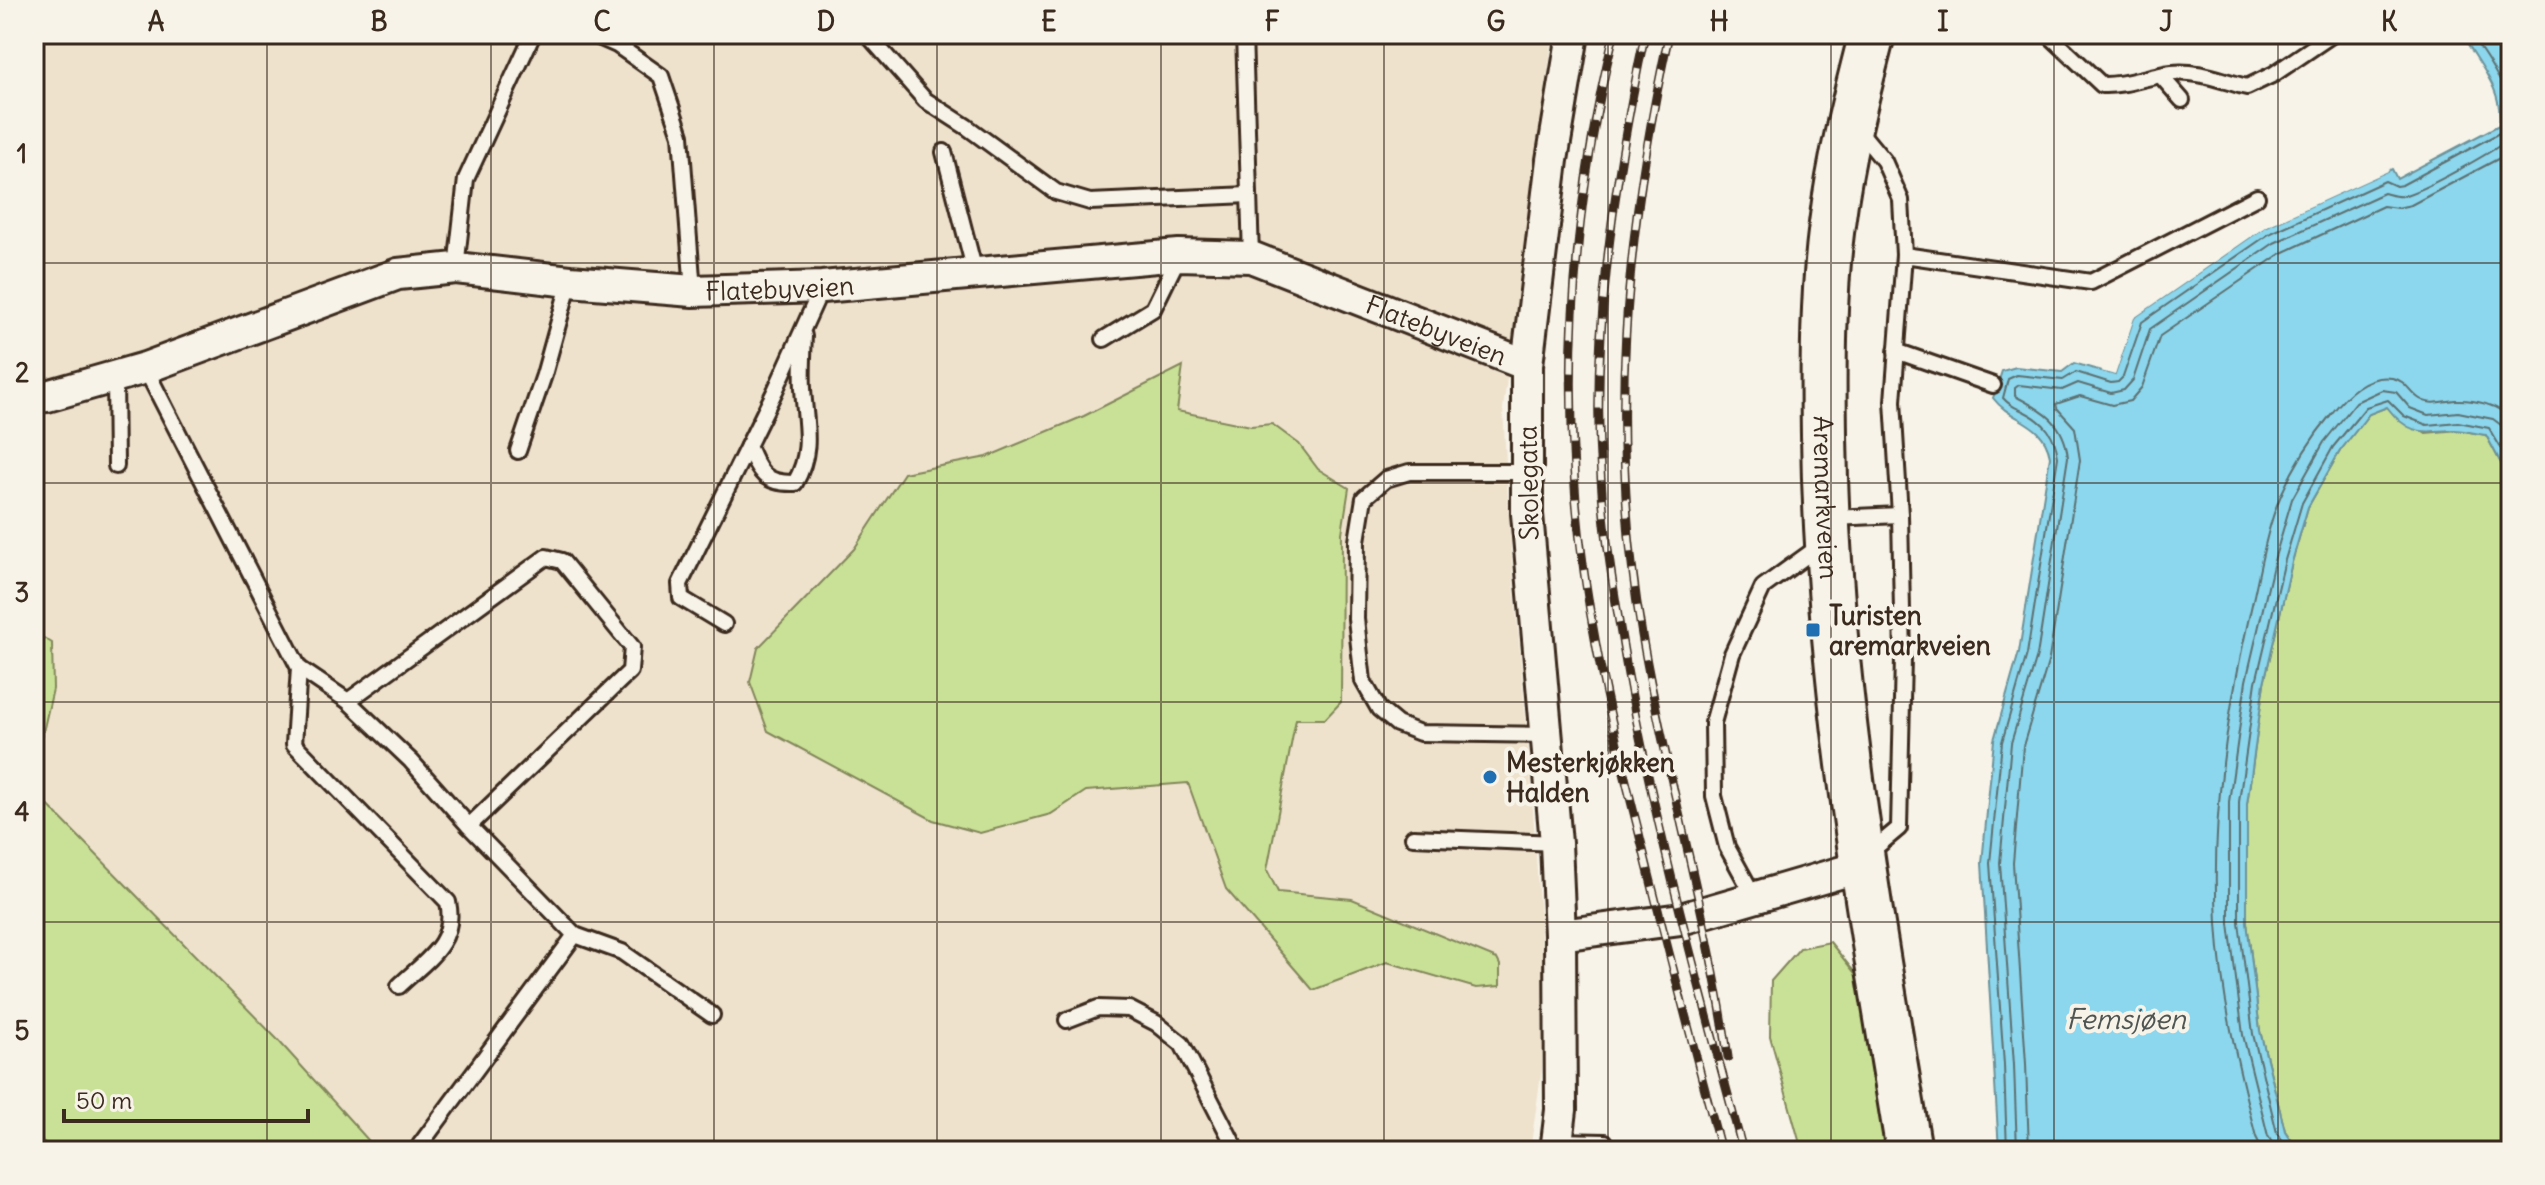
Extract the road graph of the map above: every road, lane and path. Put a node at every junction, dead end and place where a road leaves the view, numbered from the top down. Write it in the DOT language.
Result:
graph roads {
  1 [pos="533,34"];
  2 [pos="592,34"];
  3 [pos="867,34"];
  4 [pos="1244,34"];
  5 [pos="1573,34"];
  6 [pos="1872,34"];
  7 [pos="2048,34"];
  8 [pos="2333,34"];
  9 [pos="2161,76"];
  10 [pos="2182,100"];
  11 [pos="1851,121"];
  12 [pos="944,152"];
  13 [pos="1249,195"];
  14 [pos="2257,197"];
  15 [pos="1179,255"];
  16 [pos="1904,255"];
  17 [pos="1251,257"];
  18 [pos="456,268"];
  19 [pos="975,272"];
  20 [pos="570,281"];
  21 [pos="822,287"];
  22 [pos="693,291"];
  23 [pos="804,328"];
  24 [pos="1104,339"];
  25 [pos="1896,351"];
  26 [pos="1527,365"];
  27 [pos="145,368"];
  28 [pos="115,377"];
  29 [pos="1993,385"];
  30 [pos="34,397"];
  31 [pos="748,446"];
  32 [pos="518,451"];
  33 [pos="116,466"];
  34 [pos="1527,472"];
  35 [pos="1900,515"];
  36 [pos="1827,529"];
  37 [pos="724,624"];
  38 [pos="299,668"];
  39 [pos="348,701"];
  40 [pos="1545,735"];
  41 [pos="469,826"];
  42 [pos="1413,837"];
  43 [pos="1556,843"];
  44 [pos="1862,863"];
  45 [pos="1755,898"];
  46 [pos="575,935"];
  47 [pos="1560,935"];
  48 [pos="399,986"];
  49 [pos="712,1015"];
  50 [pos="1067,1020"];
  51 [pos="420,1145"];
  52 [pos="1557,1146"];
  53 [pos="1237,1151"];
  54 [pos="1610,1151"];
  55 [pos="1909,1151"];
  1 -- 18 [label="lane"];
  2 -- 22 [label="lane"];
  3 -- 13 [label="lane"];
  4 -- 13 [label="lane"];
  5 -- 26 [label="street, Skolegata"];
  6 -- 11 [label="main road, Aremarkveien"];
  7 -- 9 [label="lane"];
  8 -- 9 [label="lane"];
  9 -- 10 [label="lane"];
  11 -- 16 [label="lane"];
  11 -- 36 [label="main road, Aremarkveien"];
  12 -- 19 [label="lane"];
  13 -- 17 [label="lane"];
  14 -- 16 [label="lane"];
  15 -- 17 [label="street, Flatebyveien"];
  15 -- 19 [label="street, Flatebyveien"];
  15 -- 24 [label="lane"];
  16 -- 25 [label="lane"];
  17 -- 26 [label="street, Flatebyveien"];
  18 -- 20 [label="street, Flatebyveien"];
  18 -- 27 [label="street, Flatebyveien"];
  19 -- 21 [label="street, Flatebyveien"];
  20 -- 22 [label="street, Flatebyveien"];
  20 -- 32 [label="lane"];
  21 -- 22 [label="street, Flatebyveien"];
  21 -- 23 [label="lane"];
  23 -- 31 [label="lane"];
  23 -- 31 [label="lane"];
  25 -- 29 [label="lane"];
  25 -- 35 [label="lane"];
  26 -- 34 [label="street, Skolegata"];
  27 -- 28 [label="street, Flatebyveien"];
  27 -- 38 [label="lane"];
  28 -- 30 [label="street, Flatebyveien"];
  28 -- 33 [label="lane"];
  31 -- 37 [label="lane"];
  34 -- 40 [label="street, Skolegata"];
  34 -- 40 [label="lane"];
  35 -- 36 [label="lane"];
  35 -- 44 [label="lane"];
  36 -- 44 [label="main road, Aremarkveien"];
  36 -- 45 [label="lane"];
  38 -- 39 [label="lane"];
  38 -- 48 [label="lane"];
  39 -- 41 [label="lane"];
  39 -- 41 [label="lane"];
  40 -- 43 [label="street, Skolegata"];
  41 -- 46 [label="lane"];
  42 -- 43 [label="lane"];
  43 -- 47 [label="street, Skolegata"];
  44 -- 45 [label="street"];
  44 -- 55 [label="main road, Aremarkveien"];
  45 -- 47 [label="street"];
  46 -- 49 [label="lane"];
  46 -- 51 [label="lane"];
  47 -- 52 [label="street, Skolegata"];
  50 -- 53 [label="lane"];
  52 -- 54 [label="lane"];
}
